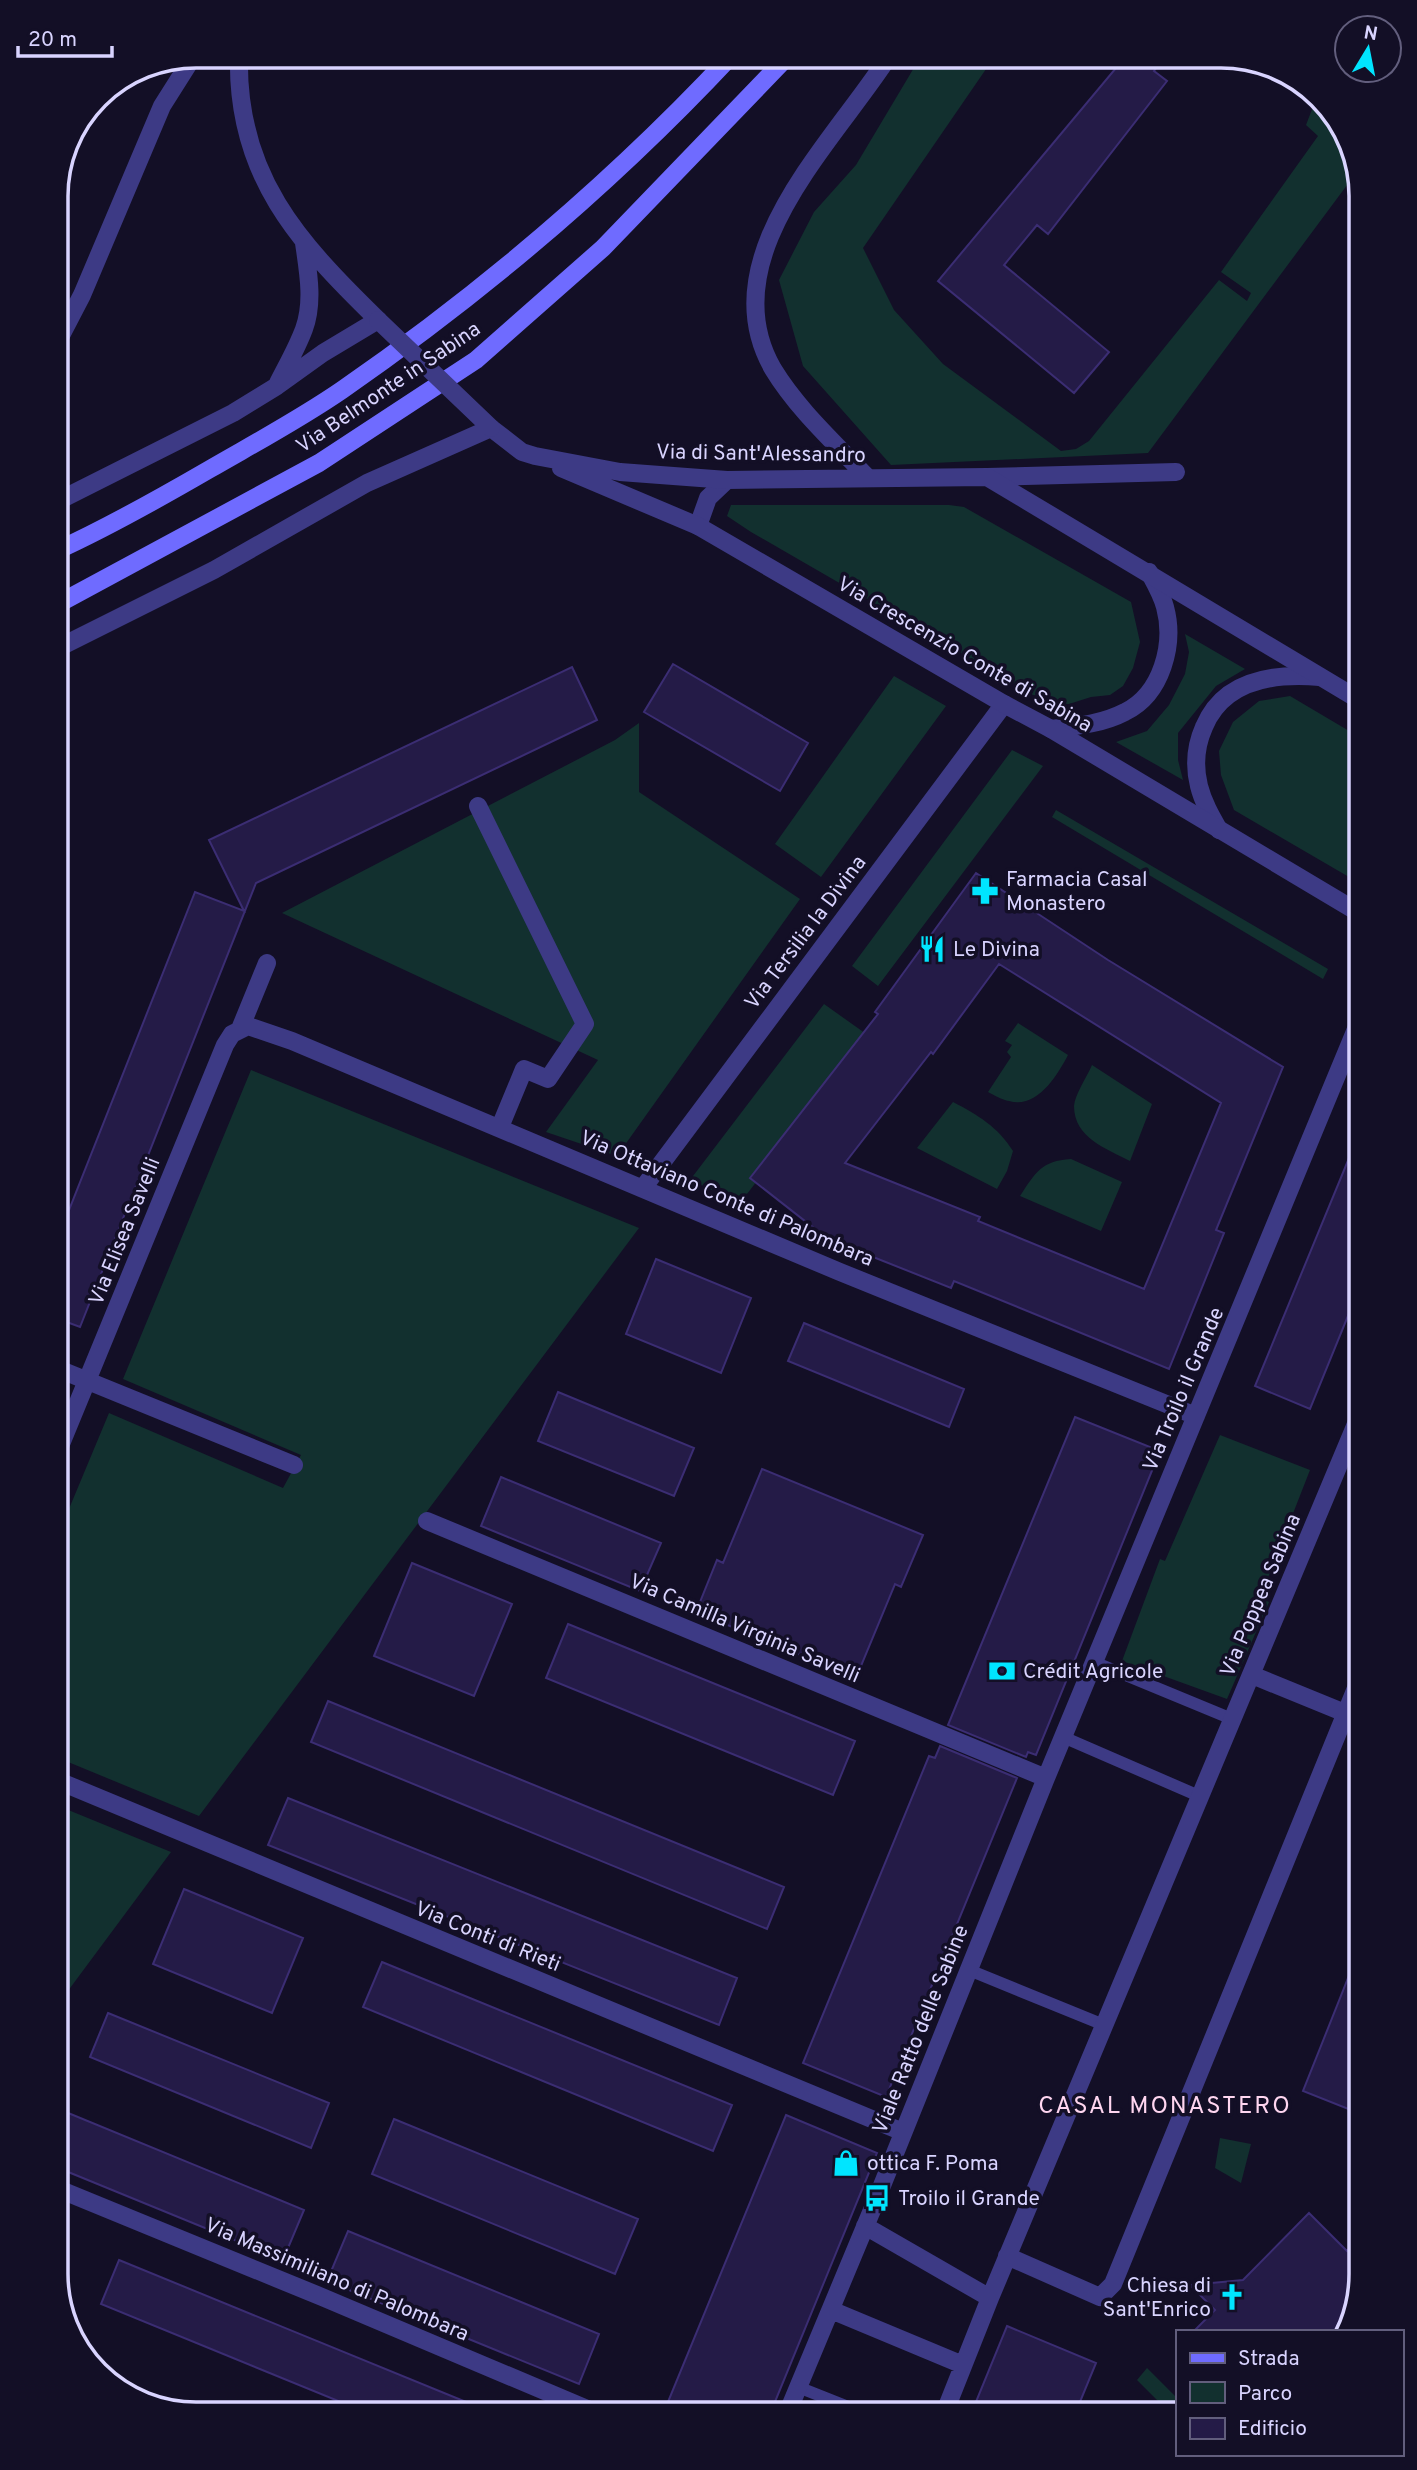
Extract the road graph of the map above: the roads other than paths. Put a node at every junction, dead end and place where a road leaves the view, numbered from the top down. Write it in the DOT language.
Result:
graph roads {
  1 [pos="240,68"];
  2 [pos="184,69"];
  3 [pos="719,69"];
  4 [pos="776,69"];
  5 [pos="880,69"];
  6 [pos="304,240"];
  7 [pos="69,320"];
  8 [pos="378,320"];
  9 [pos="277,386"];
  10 [pos="491,428"];
  11 [pos="535,457"];
  12 [pos="1176,472"];
  13 [pos="987,477"];
  14 [pos="867,478"];
  15 [pos="727,480"];
  16 [pos="69,496"];
  17 [pos="698,526"];
  18 [pos="69,545"];
  19 [pos="1149,572"];
  20 [pos="69,598"];
  21 [pos="69,643"];
  22 [pos="1320,677"];
  23 [pos="1349,694"];
  24 [pos="1004,704"];
  25 [pos="1051,729"];
  26 [pos="478,806"];
  27 [pos="1219,830"];
  28 [pos="1349,907"];
  29 [pos="267,963"];
  30 [pos="240,1029"];
  31 [pos="1349,1046"];
  32 [pos="500,1127"];
  33 [pos="643,1188"];
  34 [pos="68,1373"];
  35 [pos="87,1380"];
  36 [pos="1196,1416"];
  37 [pos="68,1426"];
  38 [pos="1349,1441"];
  39 [pos="294,1465"];
  40 [pos="427,1521"];
  41 [pos="1094,1662"];
  42 [pos="1252,1675"];
  43 [pos="1349,1704"];
  44 [pos="1345,1713"];
  45 [pos="1232,1719"];
  46 [pos="1063,1737"];
  47 [pos="1046,1778"];
  48 [pos="68,1785"];
  49 [pos="1199,1796"];
  50 [pos="969,1970"];
  51 [pos="1104,2025"];
  52 [pos="903,2132"];
  53 [pos="68,2193"];
  54 [pos="864,2226"];
  55 [pos="1007,2256"];
  56 [pos="990,2298"];
  57 [pos="831,2310"];
  58 [pos="963,2365"];
  59 [pos="798,2387"];
  60 [pos="569,2401"];
  61 [pos="792,2402"];
  62 [pos="835,2402"];
  63 [pos="949,2402"];
  1 -- 6 [label="street, Via di Sant'Alessandro"];
  2 -- 7 [label="street"];
  3 -- 18 [label="main road, Via Belmonte in Sabina"];
  4 -- 20 [label="main road, Via Belmonte in Sabina"];
  5 -- 14 [label="street"];
  6 -- 8 [label="street, Via di Sant'Alessandro"];
  6 -- 9 [label="street"];
  8 -- 9 [label="street"];
  8 -- 10 [label="street, Via di Sant'Alessandro, bridge"];
  9 -- 16 [label="street"];
  10 -- 11 [label="street, Via di Sant'Alessandro"];
  10 -- 21 [label="street"];
  11 -- 15 [label="street, Via di Sant'Alessandro"];
  11 -- 17 [label="street, Via Crescenzio Conte di Sabina"];
  12 -- 13 [label="street, Via di Sant'Alessandro"];
  13 -- 14 [label="street, Via di Sant'Alessandro"];
  13 -- 19 [label="street"];
  14 -- 15 [label="street, Via di Sant'Alessandro"];
  15 -- 17 [label="street"];
  17 -- 24 [label="street, Via Crescenzio Conte di Sabina"];
  19 -- 22 [label="street"];
  19 -- 25 [label="street"];
  22 -- 23 [label="street"];
  22 -- 27 [label="street"];
  24 -- 25 [label="street, Via Crescenzio Conte di Sabina"];
  24 -- 33 [label="street, Via Tersilia la Divina"];
  25 -- 27 [label="street, Via Crescenzio Conte di Sabina"];
  26 -- 32 [label="street"];
  27 -- 28 [label="street, Via Crescenzio Conte di Sabina"];
  29 -- 30 [label="street, Via Elisea Savelli"];
  30 -- 32 [label="street, Via Ottaviano Conte di Palombara"];
  30 -- 35 [label="street, Via Elisea Savelli"];
  31 -- 36 [label="street, Via Troilo il Grande"];
  32 -- 33 [label="street, Via Ottaviano Conte di Palombara"];
  33 -- 36 [label="street, Via Ottaviano Conte di Palombara"];
  34 -- 35 [label="street"];
  35 -- 37 [label="street, Via Elisea Savelli"];
  35 -- 39 [label="street"];
  36 -- 41 [label="street, Via Troilo il Grande"];
  38 -- 42 [label="street, Via Poppea Sabina"];
  40 -- 47 [label="street, Via Camilla Virginia Savelli"];
  41 -- 45 [label="lane"];
  41 -- 46 [label="street, Via Troilo il Grande"];
  42 -- 44 [label="street"];
  42 -- 45 [label="street, Via Poppea Sabina"];
  43 -- 44 [label="street"];
  44 -- 55 [label="street"];
  45 -- 49 [label="street, Via Poppea Sabina"];
  46 -- 47 [label="street, Via Troilo il Grande"];
  46 -- 49 [label="lane"];
  47 -- 50 [label="street, Viale Ratto delle Sabine"];
  48 -- 52 [label="street, Via Conti di Rieti"];
  49 -- 51 [label="street"];
  50 -- 51 [label="lane"];
  50 -- 52 [label="street, Viale Ratto delle Sabine"];
  51 -- 55 [label="street"];
  52 -- 54 [label="street, Viale Ratto delle Sabine"];
  53 -- 60 [label="street, Via Massimiliano di Palombara"];
  54 -- 56 [label="street"];
  54 -- 57 [label="street, Viale Ratto delle Sabine"];
  55 -- 56 [label="street"];
  56 -- 58 [label="street"];
  57 -- 58 [label="street"];
  57 -- 59 [label="street, Viale Ratto delle Sabine"];
  58 -- 63 [label="street"];
  59 -- 61 [label="street, Viale Ratto delle Sabine"];
  59 -- 62 [label="lane"];
}
